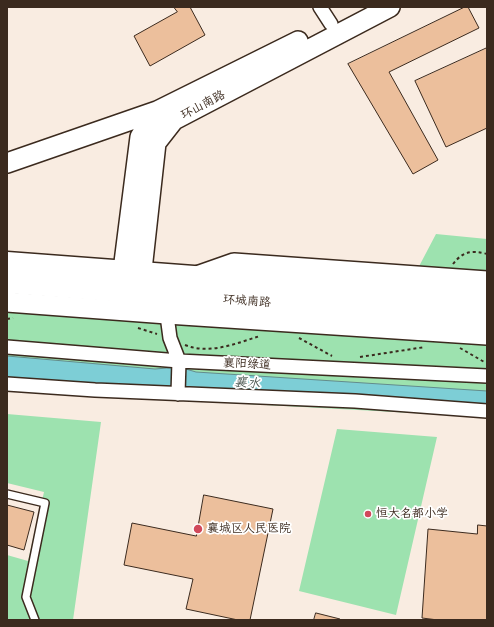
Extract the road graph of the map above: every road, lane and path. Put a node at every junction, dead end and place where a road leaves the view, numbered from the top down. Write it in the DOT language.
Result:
graph roads {
  1 [pos="320,7"];
  2 [pos="364,7"];
  3 [pos="390,7"];
  4 [pos="331,24"];
  5 [pos="157,111"];
  6 [pos="7,162"];
  7 [pos="487,254"];
  8 [pos="7,263"];
  9 [pos="195,277"];
  10 [pos="446,278"];
  11 [pos="487,281"];
  12 [pos="7,282"];
  13 [pos="131,282"];
  14 [pos="487,299"];
  15 [pos="165,304"];
  16 [pos="10,310"];
  17 [pos="7,319"];
  18 [pos="487,319"];
  19 [pos="132,326"];
  20 [pos="263,335"];
  21 [pos="487,335"];
  22 [pos="297,337"];
  23 [pos="170,338"];
  24 [pos="432,346"];
  25 [pos="7,347"];
  26 [pos="459,348"];
  27 [pos="338,357"];
  28 [pos="353,358"];
  29 [pos="179,360"];
  30 [pos="487,364"];
  31 [pos="487,376"];
  32 [pos="7,384"];
  33 [pos="178,393"];
  34 [pos="487,411"];
  35 [pos="7,494"];
  36 [pos="35,620"];
  1 -- 4 [label="street"];
  2 -- 4 [label="street, 环山南路"];
  3 -- 13 [label="street, 环山南路"];
  4 -- 5 [label="street, 环山南路"];
  5 -- 6 [label="street, 环山南路"];
  5 -- 13 [label="street"];
  7 -- 10 [label="path"];
  8 -- 13 [label="highway, 环城南路"];
  9 -- 10 [label="street"];
  9 -- 13 [label="highway, 环城南路"];
  9 -- 14 [label="highway, 环城南路"];
  10 -- 11 [label="street"];
  12 -- 13 [label="highway, 环城南路"];
  13 -- 15 [label="highway, 环城南路"];
  15 -- 16 [label="street"];
  15 -- 18 [label="highway, 环城南路"];
  15 -- 21 [label="street"];
  15 -- 23 [label="street"];
  16 -- 17 [label="path"];
  19 -- 23 [label="path"];
  20 -- 23 [label="path"];
  22 -- 27 [label="path"];
  23 -- 29 [label="street"];
  24 -- 28 [label="path"];
  25 -- 29 [label="street, 襄阳绿道"];
  26 -- 30 [label="path"];
  29 -- 31 [label="street, 襄阳绿道"];
  29 -- 33 [label="street"];
  32 -- 33 [label="street"];
  33 -- 34 [label="street"];
  35 -- 36 [label="lane"];
}
